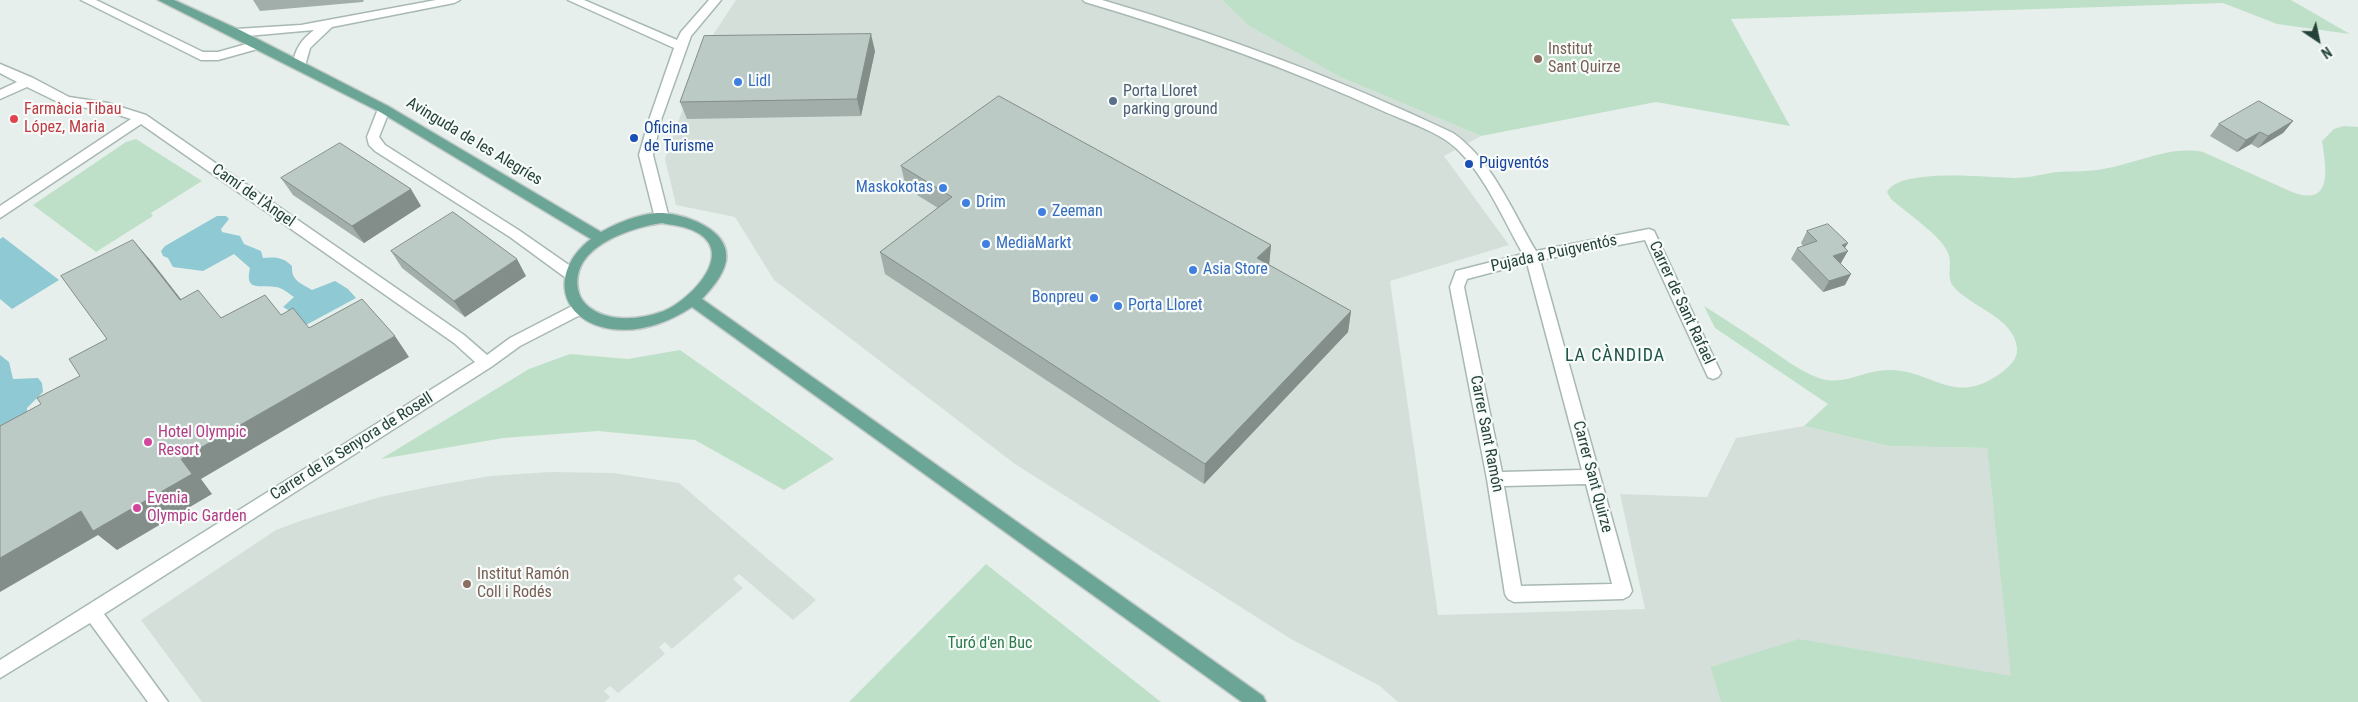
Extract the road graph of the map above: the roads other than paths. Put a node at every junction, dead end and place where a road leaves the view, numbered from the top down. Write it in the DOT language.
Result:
graph roads {
  1 [pos="86,0"];
  2 [pos="164,0"];
  3 [pos="454,0"];
  4 [pos="574,0"];
  5 [pos="715,0"];
  6 [pos="1089,0"];
  7 [pos="329,24"];
  8 [pos="236,33"];
  9 [pos="257,45"];
  10 [pos="681,46"];
  11 [pos="299,66"];
  12 [pos="0,68"];
  13 [pos="29,81"];
  14 [pos="0,95"];
  15 [pos="384,109"];
  16 [pos="141,118"];
  17 [pos="0,214"];
  18 [pos="662,218"];
  19 [pos="1648,234"];
  20 [pos="600,238"];
  21 [pos="1532,257"];
  22 [pos="571,274"];
  23 [pos="1460,275"];
  24 [pos="694,301"];
  25 [pos="579,309"];
  26 [pos="486,362"];
  27 [pos="1713,373"];
  28 [pos="1592,477"];
  29 [pos="1495,479"];
  30 [pos="1514,594"];
  31 [pos="91,611"];
  32 [pos="0,670"];
  33 [pos="159,702"];
  34 [pos="1257,702"];
  1 -- 9 [label="street"];
  2 -- 8 [label="main road"];
  3 -- 7 [label="street"];
  4 -- 10 [label="street"];
  5 -- 10 [label="street"];
  6 -- 21 [label="street, Carrer Sant Quirze"];
  7 -- 8 [label="street"];
  7 -- 11 [label="street"];
  8 -- 9 [label="main road"];
  9 -- 11 [label="main road"];
  10 -- 18 [label="street"];
  11 -- 15 [label="main road"];
  12 -- 13 [label="street, Camí de l'Àngel"];
  13 -- 14 [label="street"];
  13 -- 16 [label="street, Camí de l'Àngel"];
  15 -- 20 [label="main road, Avinguda de les Alegríes"];
  15 -- 22 [label="street, Avinguda de les Alegríes"];
  16 -- 17 [label="street"];
  16 -- 26 [label="street, Camí de l'Àngel"];
  18 -- 20 [label="main road"];
  18 -- 24 [label="main road"];
  19 -- 21 [label="street, Pujada a Puigventós"];
  19 -- 27 [label="street, Carrer de Sant Rafael"];
  20 -- 22 [label="main road"];
  21 -- 23 [label="street, Pujada a Puigventós"];
  21 -- 28 [label="street, Carrer Sant Quirze"];
  22 -- 25 [label="main road"];
  23 -- 29 [label="street, Carrer Sant Ramón"];
  24 -- 25 [label="main road"];
  24 -- 34 [label="main road"];
  25 -- 26 [label="street, Carrer de la Senyora de Rosell"];
  26 -- 31 [label="street, Carrer de la Senyora de Rosell"];
  28 -- 29 [label="street"];
  28 -- 30 [label="street, Carrer Sant Quirze"];
  29 -- 30 [label="street, Carrer Sant Ramón"];
  31 -- 32 [label="street, Carrer de la Senyora de Rosell"];
  31 -- 33 [label="street"];
}
